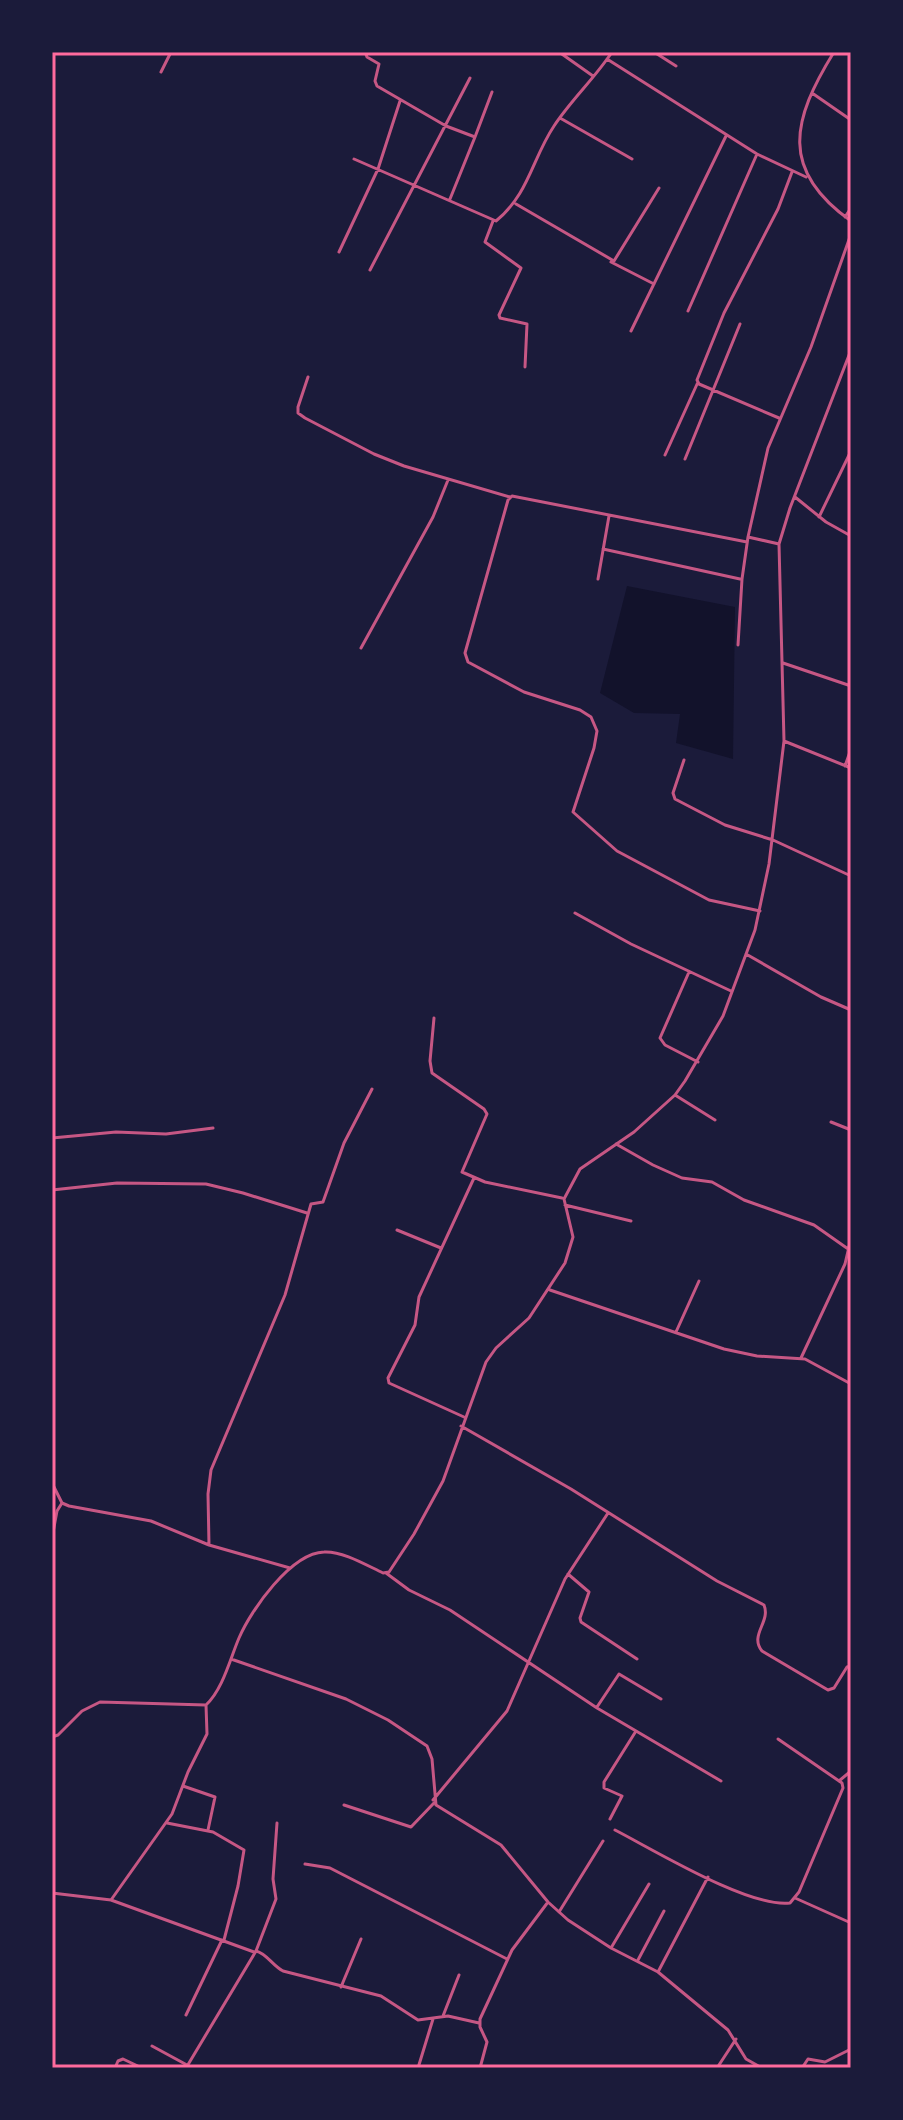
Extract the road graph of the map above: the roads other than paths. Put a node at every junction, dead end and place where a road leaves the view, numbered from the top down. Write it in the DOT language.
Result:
graph roads {
  1 [pos="171,52"];
  2 [pos="365,52"];
  3 [pos="559,52"];
  4 [pos="612,52"];
  5 [pos="654,52"];
  6 [pos="834,52"];
  7 [pos="607,59"];
  8 [pos="676,66"];
  9 [pos="161,72"];
  10 [pos="593,76"];
  11 [pos="470,78"];
  12 [pos="492,92"];
  13 [pos="812,93"];
  14 [pos="400,101"];
  15 [pos="560,118"];
  16 [pos="851,120"];
  17 [pos="446,126"];
  18 [pos="726,134"];
  19 [pos="475,137"];
  20 [pos="757,154"];
  21 [pos="354,159"];
  22 [pos="632,159"];
  23 [pos="378,169"];
  24 [pos="792,172"];
  25 [pos="806,177"];
  26 [pos="416,184"];
  27 [pos="659,188"];
  28 [pos="450,200"];
  29 [pos="515,203"];
  30 [pos="851,208"];
  31 [pos="845,217"];
  32 [pos="493,221"];
  33 [pos="851,221"];
  34 [pos="851,234"];
  35 [pos="339,252"];
  36 [pos="611,261"];
  37 [pos="370,270"];
  38 [pos="654,284"];
  39 [pos="688,311"];
  40 [pos="740,324"];
  41 [pos="631,331"];
  42 [pos="851,350"];
  43 [pos="525,367"];
  44 [pos="308,377"];
  45 [pos="698,382"];
  46 [pos="714,390"];
  47 [pos="779,418"];
  48 [pos="851,451"];
  49 [pos="665,455"];
  50 [pos="685,459"];
  51 [pos="448,480"];
  52 [pos="794,496"];
  53 [pos="510,497"];
  54 [pos="609,516"];
  55 [pos="819,517"];
  56 [pos="850,534"];
  57 [pos="748,540"];
  58 [pos="779,544"];
  59 [pos="603,549"];
  60 [pos="598,579"];
  61 [pos="742,579"];
  62 [pos="738,645"];
  63 [pos="361,648"];
  64 [pos="783,663"];
  65 [pos="851,686"];
  66 [pos="784,741"];
  67 [pos="851,749"];
  68 [pos="684,760"];
  69 [pos="845,766"];
  70 [pos="851,768"];
  71 [pos="773,840"];
  72 [pos="851,876"];
  73 [pos="760,911"];
  74 [pos="575,913"];
  75 [pos="746,954"];
  76 [pos="689,972"];
  77 [pos="731,991"];
  78 [pos="851,1010"];
  79 [pos="434,1018"];
  80 [pos="698,1062"];
  81 [pos="372,1089"];
  82 [pos="675,1095"];
  83 [pos="715,1120"];
  84 [pos="831,1122"];
  85 [pos="213,1128"];
  86 [pos="851,1130"];
  87 [pos="52,1138"];
  88 [pos="616,1144"];
  89 [pos="474,1178"];
  90 [pos="52,1190"];
  91 [pos="564,1199"];
  92 [pos="565,1205"];
  93 [pos="309,1214"];
  94 [pos="631,1221"];
  95 [pos="397,1230"];
  96 [pos="851,1238"];
  97 [pos="441,1248"];
  98 [pos="849,1250"];
  99 [pos="699,1281"];
  100 [pos="550,1290"];
  101 [pos="675,1333"];
  102 [pos="801,1358"];
  103 [pos="851,1384"];
  104 [pos="464,1417"];
  105 [pos="461,1426"];
  106 [pos="52,1483"];
  107 [pos="62,1503"];
  108 [pos="608,1513"];
  109 [pos="52,1538"];
  110 [pos="209,1545"];
  111 [pos="292,1568"];
  112 [pos="386,1573"];
  113 [pos="568,1574"];
  114 [pos="231,1659"];
  115 [pos="637,1659"];
  116 [pos="529,1662"];
  117 [pos="850,1664"];
  118 [pos="661,1699"];
  119 [pos="206,1705"];
  120 [pos="597,1708"];
  121 [pos="636,1731"];
  122 [pos="52,1737"];
  123 [pos="778,1739"];
  124 [pos="851,1771"];
  125 [pos="721,1781"];
  126 [pos="839,1781"];
  127 [pos="183,1786"];
  128 [pos="434,1802"];
  129 [pos="344,1805"];
  130 [pos="610,1819"];
  131 [pos="167,1823"];
  132 [pos="277,1823"];
  133 [pos="615,1830"];
  134 [pos="208,1831"];
  135 [pos="603,1841"];
  136 [pos="305,1864"];
  137 [pos="708,1877"];
  138 [pos="649,1884"];
  139 [pos="52,1893"];
  140 [pos="795,1898"];
  141 [pos="111,1900"];
  142 [pos="548,1902"];
  143 [pos="664,1911"];
  144 [pos="559,1912"];
  145 [pos="851,1923"];
  146 [pos="361,1939"];
  147 [pos="223,1940"];
  148 [pos="611,1948"];
  149 [pos="255,1951"];
  150 [pos="507,1959"];
  151 [pos="638,1961"];
  152 [pos="658,1972"];
  153 [pos="459,1975"];
  154 [pos="341,1987"];
  155 [pos="186,2015"];
  156 [pos="443,2016"];
  157 [pos="433,2019"];
  158 [pos="479,2023"];
  159 [pos="736,2039"];
  160 [pos="152,2046"];
  161 [pos="851,2049"];
  162 [pos="187,2066"];
  163 [pos="115,2068"];
  164 [pos="142,2068"];
  165 [pos="418,2068"];
  166 [pos="480,2068"];
  167 [pos="717,2068"];
  168 [pos="762,2068"];
  169 [pos="802,2068"];
  1 -- 9 [label="street"];
  2 -- 14 [label="street"];
  3 -- 10 [label="street"];
  4 -- 7 [label="street"];
  5 -- 8 [label="street"];
  6 -- 13 [label="street"];
  7 -- 10 [label="street"];
  7 -- 18 [label="street"];
  10 -- 15 [label="street"];
  11 -- 17 [label="street"];
  12 -- 19 [label="street"];
  13 -- 16 [label="street"];
  13 -- 25 [label="street"];
  14 -- 17 [label="street"];
  14 -- 23 [label="street"];
  15 -- 22 [label="street"];
  15 -- 29 [label="street"];
  17 -- 19 [label="street"];
  17 -- 26 [label="street"];
  18 -- 20 [label="street"];
  18 -- 38 [label="street"];
  19 -- 28 [label="street"];
  20 -- 24 [label="street"];
  20 -- 39 [label="street"];
  21 -- 23 [label="street"];
  23 -- 26 [label="street"];
  23 -- 35 [label="street"];
  24 -- 25 [label="street"];
  24 -- 45 [label="street"];
  25 -- 31 [label="street"];
  26 -- 28 [label="street"];
  26 -- 37 [label="street"];
  27 -- 36 [label="street"];
  28 -- 32 [label="street"];
  29 -- 32 [label="street"];
  29 -- 36 [label="street"];
  30 -- 31 [label="street"];
  31 -- 33 [label="street"];
  32 -- 43 [label="street"];
  34 -- 47 [label="street"];
  36 -- 38 [label="street"];
  38 -- 41 [label="street"];
  40 -- 46 [label="street"];
  42 -- 52 [label="street"];
  44 -- 51 [label="street"];
  45 -- 46 [label="street"];
  45 -- 49 [label="street"];
  46 -- 47 [label="street"];
  46 -- 50 [label="street"];
  47 -- 57 [label="street"];
  48 -- 55 [label="street"];
  51 -- 53 [label="street"];
  51 -- 63 [label="street"];
  52 -- 55 [label="street"];
  52 -- 58 [label="street"];
  53 -- 54 [label="street"];
  53 -- 73 [label="street"];
  54 -- 57 [label="street"];
  54 -- 59 [label="street"];
  55 -- 56 [label="street"];
  57 -- 58 [label="street"];
  57 -- 61 [label="street"];
  58 -- 64 [label="street"];
  59 -- 60 [label="street"];
  59 -- 61 [label="street"];
  61 -- 62 [label="street"];
  64 -- 65 [label="street"];
  64 -- 66 [label="street"];
  66 -- 69 [label="street"];
  66 -- 71 [label="street"];
  67 -- 69 [label="street"];
  68 -- 71 [label="street"];
  69 -- 70 [label="street"];
  71 -- 72 [label="street"];
  71 -- 73 [label="street"];
  73 -- 75 [label="street"];
  74 -- 76 [label="street"];
  75 -- 77 [label="street"];
  75 -- 78 [label="street"];
  76 -- 77 [label="street"];
  76 -- 80 [label="street"];
  77 -- 80 [label="street"];
  79 -- 89 [label="street"];
  80 -- 82 [label="street"];
  81 -- 93 [label="street"];
  82 -- 83 [label="street"];
  82 -- 88 [label="street"];
  84 -- 86 [label="street"];
  85 -- 87 [label="street"];
  88 -- 91 [label="street"];
  88 -- 98 [label="street"];
  89 -- 91 [label="street"];
  89 -- 97 [label="street"];
  90 -- 93 [label="street"];
  91 -- 92 [label="street"];
  92 -- 94 [label="street"];
  92 -- 100 [label="street"];
  93 -- 110 [label="street"];
  95 -- 97 [label="street"];
  96 -- 98 [label="street"];
  97 -- 104 [label="street"];
  98 -- 102 [label="street"];
  99 -- 101 [label="street"];
  100 -- 101 [label="street"];
  100 -- 104 [label="street"];
  101 -- 102 [label="street"];
  102 -- 103 [label="street"];
  104 -- 105 [label="street"];
  105 -- 108 [label="street"];
  105 -- 112 [label="street"];
  106 -- 107 [label="street"];
  107 -- 109 [label="street"];
  107 -- 110 [label="street"];
  108 -- 113 [label="street"];
  108 -- 117 [label="street"];
  110 -- 111 [label="street"];
  111 -- 112 [label="street"];
  111 -- 114 [label="street"];
  112 -- 116 [label="street"];
  113 -- 115 [label="street"];
  113 -- 116 [label="street"];
  114 -- 119 [label="street"];
  114 -- 128 [label="street"];
  116 -- 120 [label="street"];
  116 -- 128 [label="street"];
  118 -- 120 [label="street"];
  119 -- 122 [label="street"];
  119 -- 127 [label="street"];
  120 -- 121 [label="street"];
  121 -- 125 [label="street"];
  121 -- 130 [label="street"];
  123 -- 126 [label="street"];
  124 -- 126 [label="street"];
  126 -- 140 [label="street"];
  127 -- 131 [label="street"];
  127 -- 134 [label="street"];
  128 -- 129 [label="street"];
  128 -- 142 [label="street"];
  131 -- 134 [label="street"];
  131 -- 141 [label="street"];
  132 -- 149 [label="street"];
  133 -- 137 [label="street"];
  134 -- 147 [label="street"];
  135 -- 144 [label="street"];
  136 -- 150 [label="street"];
  137 -- 140 [label="street"];
  137 -- 152 [label="street"];
  138 -- 148 [label="street"];
  139 -- 141 [label="street"];
  140 -- 145 [label="street"];
  141 -- 147 [label="street"];
  142 -- 144 [label="street"];
  142 -- 150 [label="street"];
  143 -- 151 [label="street"];
  144 -- 148 [label="street"];
  146 -- 154 [label="street"];
  147 -- 149 [label="street"];
  147 -- 155 [label="street"];
  148 -- 151 [label="street"];
  149 -- 154 [label="street"];
  149 -- 162 [label="street"];
  150 -- 158 [label="street"];
  151 -- 152 [label="street"];
  152 -- 159 [label="street"];
  153 -- 156 [label="street"];
  154 -- 157 [label="street"];
  156 -- 157 [label="street"];
  156 -- 158 [label="street"];
  157 -- 165 [label="street"];
  158 -- 166 [label="street"];
  159 -- 167 [label="street"];
  159 -- 168 [label="street"];
  160 -- 162 [label="street"];
  161 -- 169 [label="street"];
  163 -- 164 [label="street"];
}
